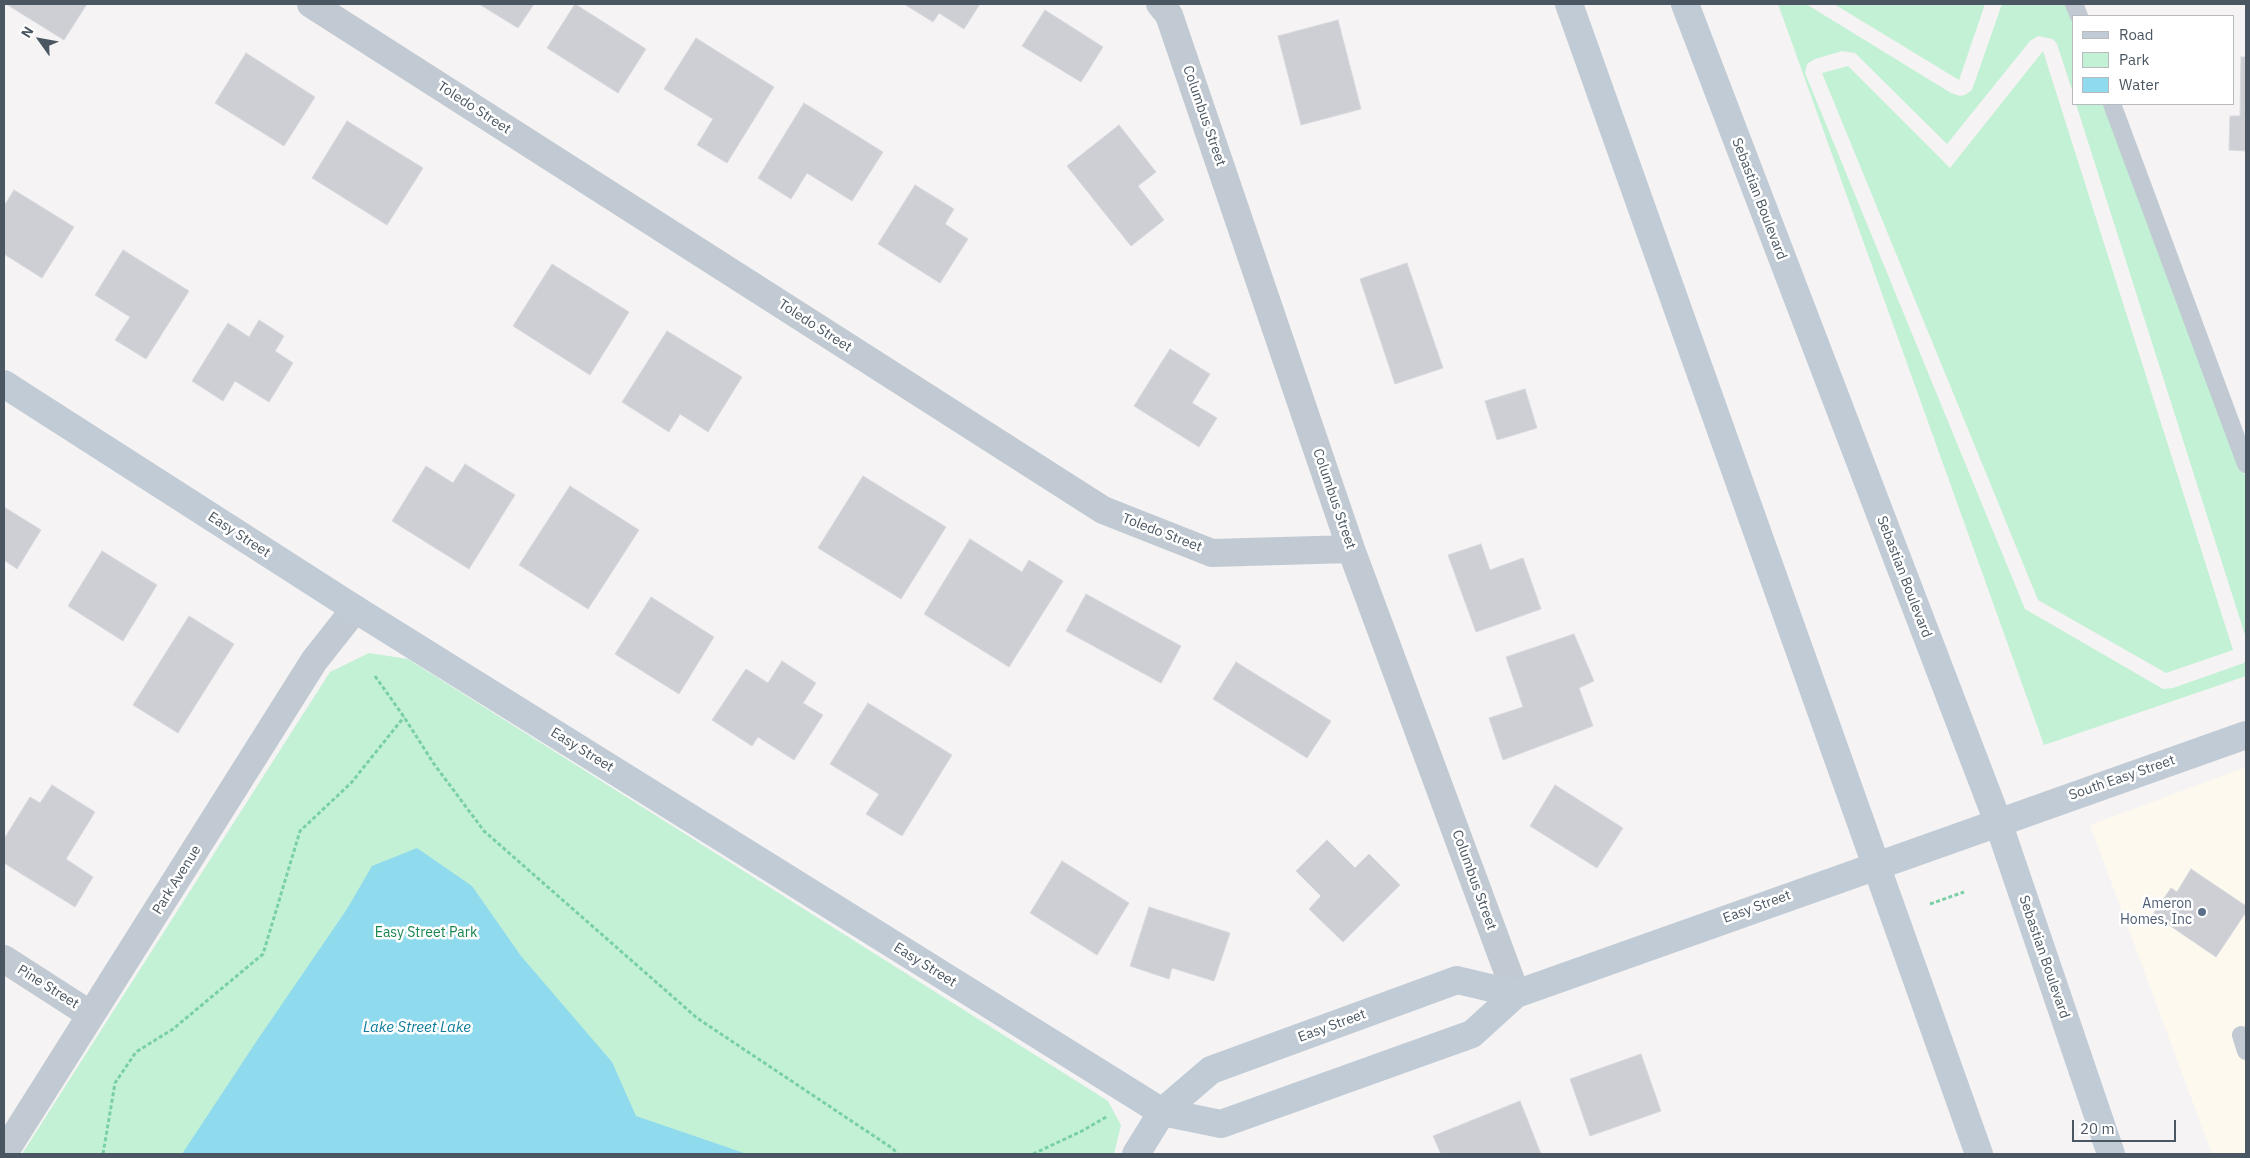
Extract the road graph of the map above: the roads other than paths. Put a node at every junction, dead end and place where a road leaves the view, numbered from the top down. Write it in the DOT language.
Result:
graph roads {
  1 [pos="311,4"];
  2 [pos="1160,4"];
  3 [pos="1569,4"];
  4 [pos="1685,4"];
  5 [pos="2112,105"];
  6 [pos="4,384"];
  7 [pos="2246,464"];
  8 [pos="1351,549"];
  9 [pos="354,609"];
  10 [pos="2246,735"];
  11 [pos="1998,822"];
  12 [pos="1876,865"];
  13 [pos="4,960"];
  14 [pos="1516,994"];
  15 [pos="91,1015"];
  16 [pos="1162,1112"];
  17 [pos="4,1153"];
  18 [pos="1136,1154"];
  19 [pos="1979,1154"];
  20 [pos="2111,1154"];
  1 -- 8 [label="street, Toledo Street"];
  2 -- 8 [label="street, Columbus Street"];
  3 -- 12 [label="street"];
  4 -- 11 [label="street, Sebastian Boulevard"];
  5 -- 7 [label="lane"];
  6 -- 9 [label="street, Easy Street"];
  8 -- 14 [label="street, Columbus Street"];
  9 -- 15 [label="street, Park Avenue"];
  9 -- 16 [label="street, Easy Street"];
  10 -- 11 [label="street, South Easy Street"];
  11 -- 12 [label="street, Easy Street"];
  11 -- 20 [label="street, Sebastian Boulevard"];
  12 -- 14 [label="street, Easy Street"];
  12 -- 19 [label="street"];
  13 -- 15 [label="street, Pine Street"];
  14 -- 16 [label="street, Easy Street"];
  14 -- 16 [label="street, Easy Street"];
  15 -- 17 [label="street, Park Avenue"];
  16 -- 18 [label="street"];
}
